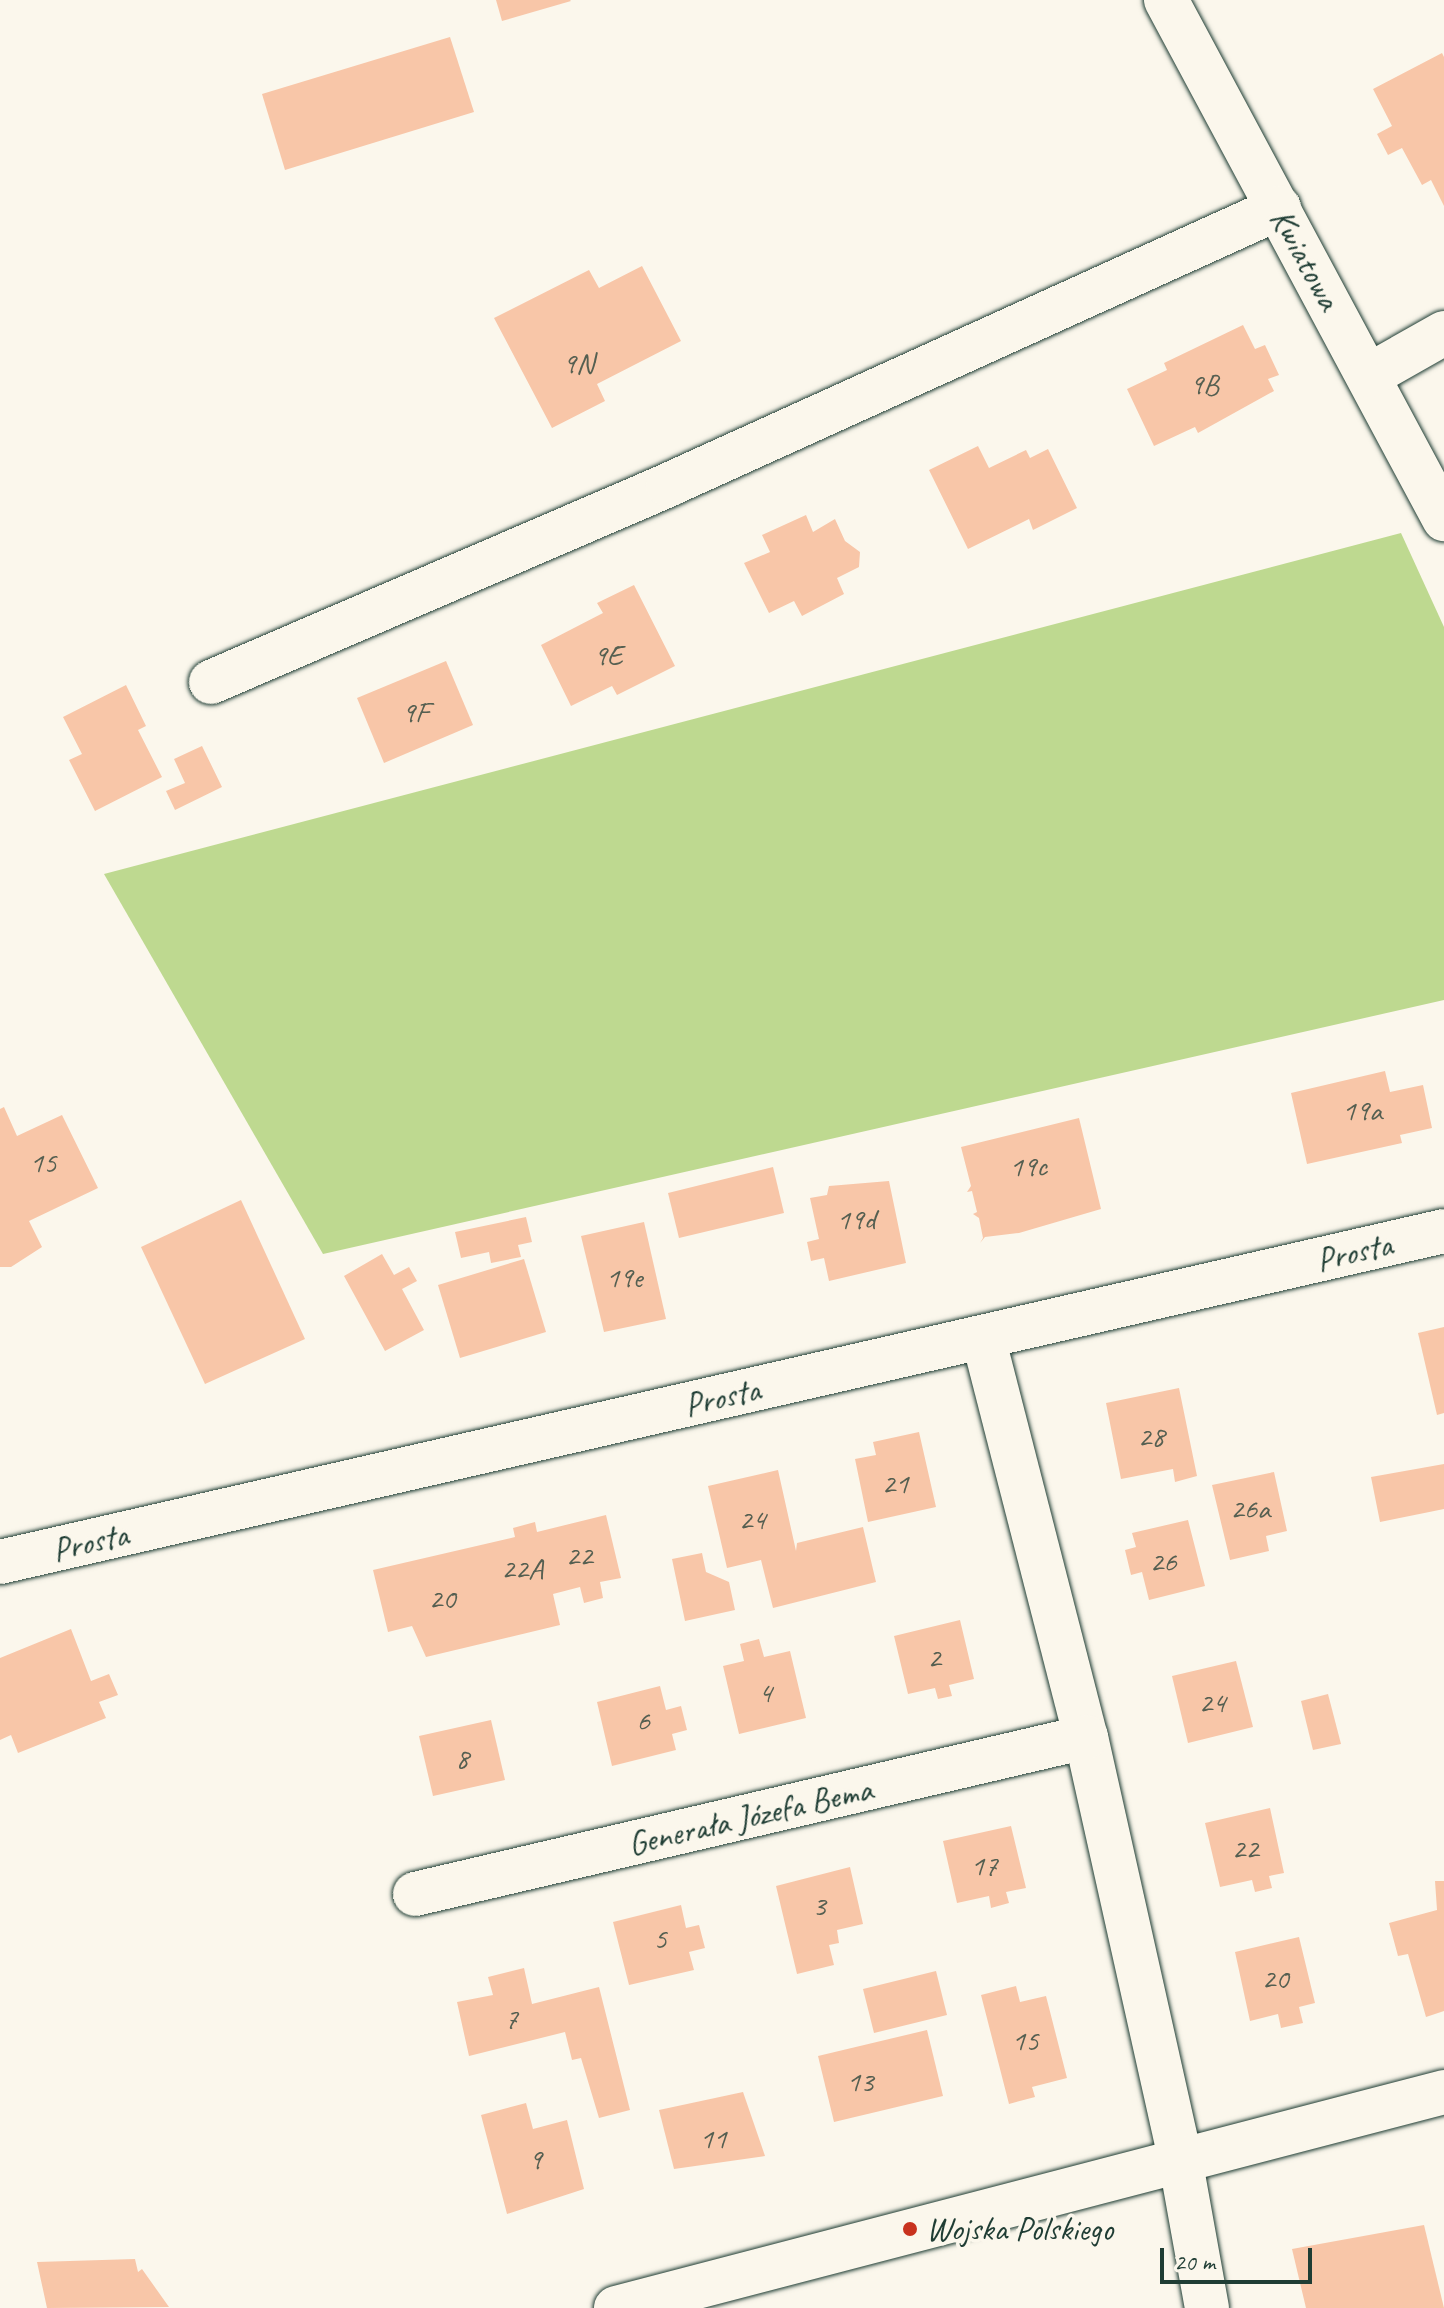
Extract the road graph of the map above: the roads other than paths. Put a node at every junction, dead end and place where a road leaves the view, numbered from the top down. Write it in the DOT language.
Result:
graph roads {
  1 [pos="1166,0"];
  2 [pos="1279,208"];
  3 [pos="1444,333"];
  4 [pos="1370,375"];
  5 [pos="1444,519"];
  6 [pos="211,682"];
  7 [pos="1444,1231"];
  8 [pos="983,1337"];
  9 [pos="0,1562"];
  10 [pos="1086,1737"];
  11 [pos="415,1894"];
  12 [pos="1444,2092"];
  13 [pos="1180,2158"];
  14 [pos="616,2308"];
  15 [pos="1207,2308"];
  1 -- 2 [label="street, Kwiatowa"];
  2 -- 4 [label="street, Kwiatowa"];
  2 -- 6 [label="street"];
  3 -- 4 [label="street"];
  4 -- 5 [label="street, Kwiatowa"];
  7 -- 8 [label="street, Prosta"];
  8 -- 9 [label="street, Prosta"];
  8 -- 10 [label="street"];
  10 -- 11 [label="street, Generała Józefa Bema"];
  10 -- 13 [label="street"];
  12 -- 13 [label="street"];
  13 -- 14 [label="street"];
  13 -- 15 [label="street"];
}
